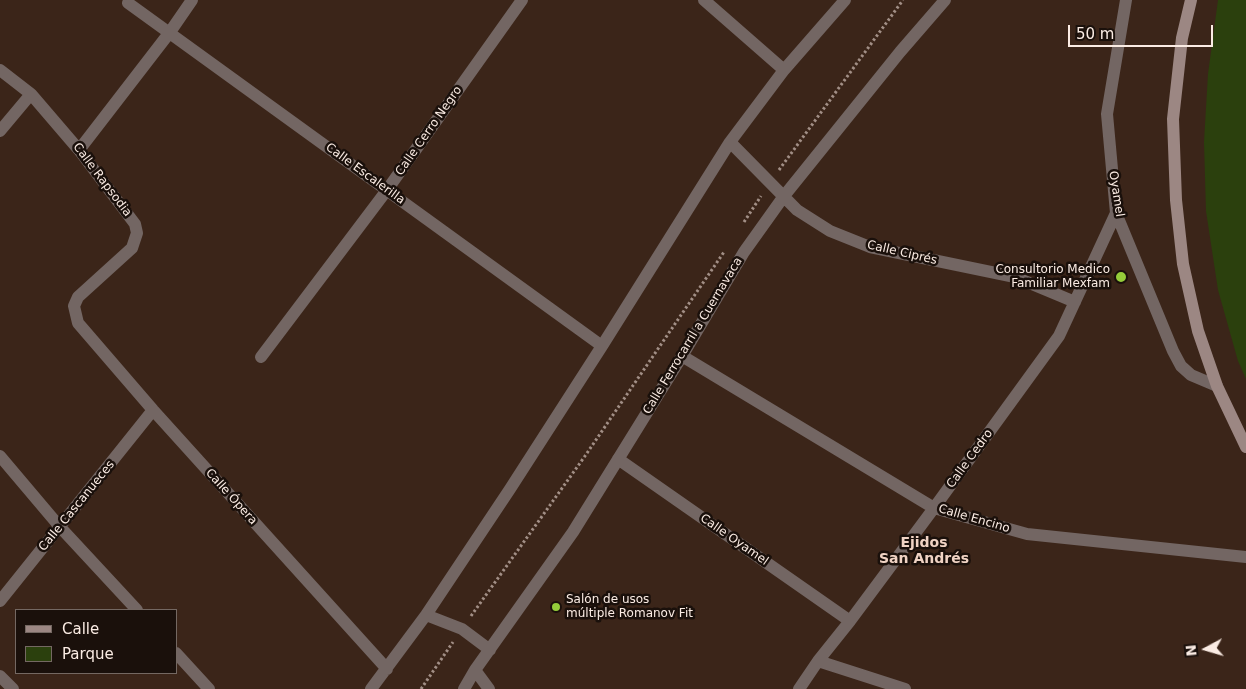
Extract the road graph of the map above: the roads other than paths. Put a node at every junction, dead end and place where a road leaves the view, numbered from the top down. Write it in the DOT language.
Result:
graph roads {
  1 [pos="192,0"];
  2 [pos="522,0"];
  3 [pos="704,0"];
  4 [pos="845,0"];
  5 [pos="945,0"];
  6 [pos="1126,0"];
  7 [pos="1192,0"];
  8 [pos="128,3"];
  9 [pos="170,32"];
  10 [pos="0,70"];
  11 [pos="784,70"];
  12 [pos="32,94"];
  13 [pos="0,131"];
  14 [pos="730,142"];
  15 [pos="79,150"];
  16 [pos="387,190"];
  17 [pos="784,196"];
  18 [pos="1116,213"];
  19 [pos="1075,302"];
  20 [pos="78,323"];
  21 [pos="602,346"];
  22 [pos="261,356"];
  23 [pos="682,356"];
  24 [pos="1217,386"];
  25 [pos="153,410"];
  26 [pos="1246,447"];
  27 [pos="0,456"];
  28 [pos="618,459"];
  29 [pos="934,508"];
  30 [pos="60,527"];
  31 [pos="1246,558"];
  32 [pos="0,601"];
  33 [pos="136,609"];
  34 [pos="426,615"];
  35 [pos="850,621"];
  36 [pos="490,650"];
  37 [pos="178,655"];
  38 [pos="818,661"];
  39 [pos="386,669"];
  40 [pos="475,670"];
  41 [pos="0,676"];
  42 [pos="883,686"];
  43 [pos="13,689"];
  44 [pos="209,689"];
  45 [pos="371,689"];
  46 [pos="464,689"];
  47 [pos="488,689"];
  48 [pos="798,689"];
  49 [pos="905,689"];
  1 -- 9 [label="street"];
  2 -- 16 [label="street, Calle Cerro Negro"];
  3 -- 11 [label="street"];
  4 -- 11 [label="street"];
  5 -- 17 [label="street, Calle Ferrocarril a Cuernavaca"];
  6 -- 18 [label="street, Oyamel"];
  7 -- 24 [label="main road"];
  8 -- 9 [label="street, Calle Escalerilla"];
  9 -- 15 [label="street"];
  9 -- 16 [label="street, Calle Escalerilla"];
  10 -- 12 [label="street, Calle Rapsodia"];
  11 -- 14 [label="street"];
  12 -- 13 [label="street"];
  12 -- 15 [label="street, Calle Rapsodia"];
  14 -- 17 [label="street, Calle Ciprés"];
  14 -- 21 [label="street"];
  15 -- 20 [label="street, Calle Rapsodia"];
  16 -- 21 [label="street, Calle Escalerilla"];
  16 -- 22 [label="street, Calle Cerro Negro"];
  17 -- 19 [label="street, Calle Ciprés"];
  17 -- 23 [label="street, Calle Ferrocarril a Cuernavaca"];
  18 -- 19 [label="street, Calle Cedro"];
  18 -- 24 [label="street, Oyamel"];
  19 -- 29 [label="street, Calle Cedro"];
  20 -- 25 [label="street, Calle Ópera"];
  21 -- 34 [label="street"];
  23 -- 28 [label="street, Calle Ferrocarril a Cuernavaca"];
  23 -- 29 [label="street, Calle Encino"];
  24 -- 26 [label="main road"];
  25 -- 30 [label="street, Calle Cascanueces"];
  25 -- 39 [label="street, Calle Ópera"];
  27 -- 30 [label="street"];
  28 -- 35 [label="street, Calle Oyamel"];
  28 -- 36 [label="street, Calle Ferrocarril a Cuernavaca"];
  29 -- 31 [label="street, Calle Encino"];
  29 -- 35 [label="street, Calle Cedro"];
  30 -- 32 [label="street, Calle Cascanueces"];
  30 -- 33 [label="street"];
  34 -- 36 [label="street"];
  34 -- 39 [label="street"];
  35 -- 38 [label="street, Calle Cedro"];
  36 -- 40 [label="street, Calle Ferrocarril a Cuernavaca"];
  37 -- 44 [label="street"];
  38 -- 42 [label="street"];
  38 -- 48 [label="street, Calle Cedro"];
  39 -- 45 [label="street"];
  40 -- 46 [label="street, Calle Ferrocarril a Cuernavaca"];
  40 -- 47 [label="street"];
  41 -- 43 [label="street"];
  42 -- 49 [label="street"];
}
